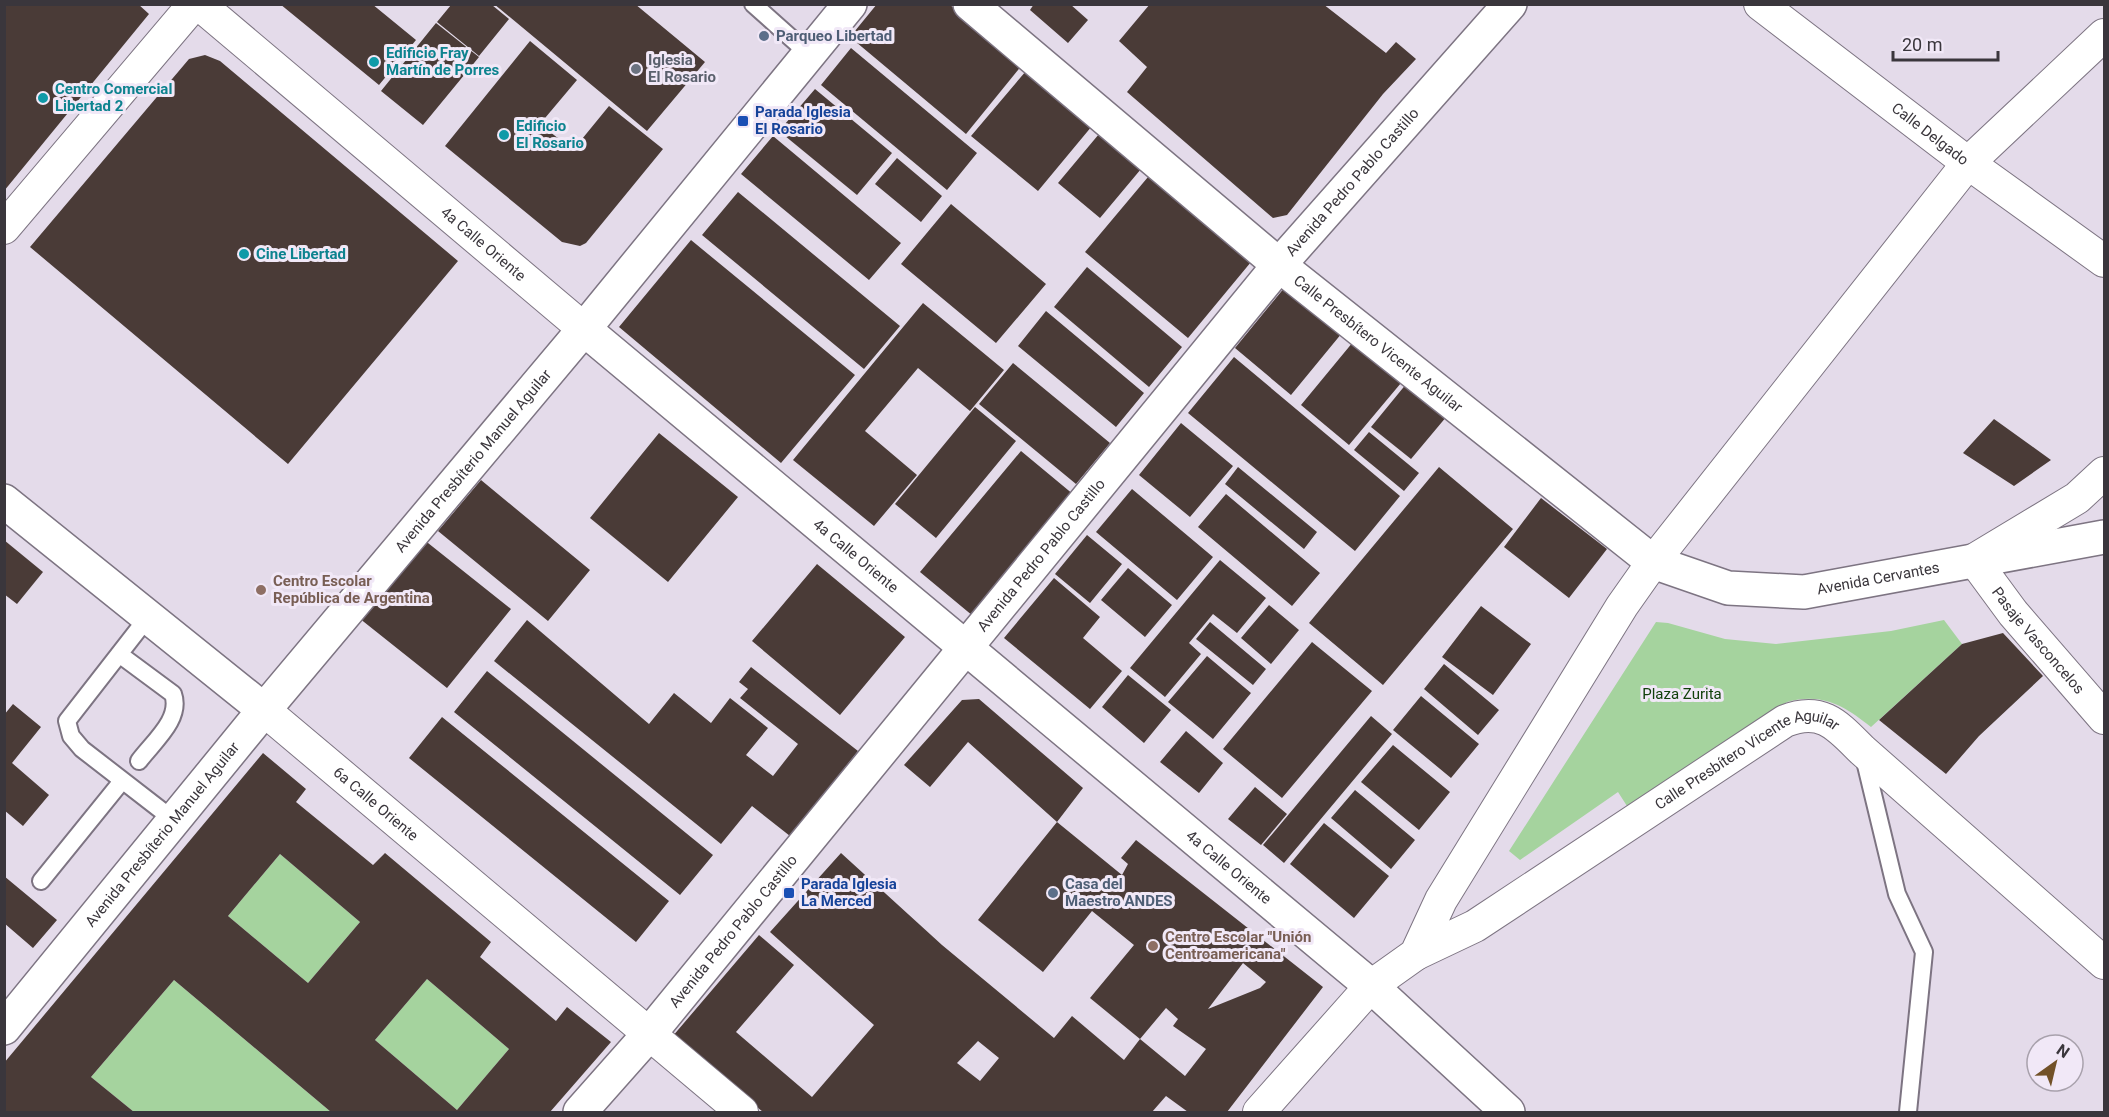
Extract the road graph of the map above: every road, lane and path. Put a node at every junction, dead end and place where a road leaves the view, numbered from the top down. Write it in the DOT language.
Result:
graph roads {
  1 [pos="194,4"];
  2 [pos="199,4"];
  3 [pos="753,4"];
  4 [pos="850,4"];
  5 [pos="970,4"];
  6 [pos="1510,4"];
  7 [pos="1760,4"];
  8 [pos="2104,36"];
  9 [pos="809,54"];
  10 [pos="1968,163"];
  11 [pos="4,228"];
  12 [pos="2104,261"];
  13 [pos="1279,265"];
  14 [pos="584,329"];
  15 [pos="2104,473"];
  16 [pos="4,501"];
  17 [pos="2104,537"];
  18 [pos="1974,560"];
  19 [pos="1653,562"];
  20 [pos="148,617"];
  21 [pos="965,646"];
  22 [pos="119,654"];
  23 [pos="264,710"];
  24 [pos="2104,718"];
  25 [pos="1862,750"];
  26 [pos="139,761"];
  27 [pos="122,781"];
  28 [pos="175,821"];
  29 [pos="41,881"];
  30 [pos="1416,954"];
  31 [pos="2104,963"];
  32 [pos="1371,986"];
  33 [pos="4,1028"];
  34 [pos="650,1033"];
  35 [pos="580,1113"];
  36 [pos="742,1113"];
  37 [pos="1259,1113"];
  38 [pos="1508,1113"];
  39 [pos="1908,1113"];
  1 -- 11 [label="street"];
  2 -- 14 [label="street, 4a Calle Oriente"];
  3 -- 9 [label="lane"];
  4 -- 9 [label="main road, Avenida Presbíterio Manuel Aguilar"];
  5 -- 13 [label="main road, Calle Presbítero Vicente Aguilar"];
  6 -- 13 [label="main road, Avenida Pedro Pablo Castillo"];
  7 -- 10 [label="street, Calle Delgado"];
  8 -- 10 [label="street"];
  9 -- 14 [label="main road, Avenida Presbíterio Manuel Aguilar"];
  10 -- 12 [label="street, Calle Delgado"];
  10 -- 19 [label="street"];
  13 -- 19 [label="main road, Calle Presbítero Vicente Aguilar"];
  13 -- 21 [label="main road, Avenida Pedro Pablo Castillo"];
  14 -- 21 [label="main road, 4a Calle Oriente"];
  14 -- 23 [label="main road, Avenida Presbíterio Manuel Aguilar"];
  15 -- 18 [label="street"];
  16 -- 20 [label="main road, 6a Calle Oriente"];
  17 -- 18 [label="main road, Avenida Cervantes"];
  18 -- 19 [label="main road, Avenida Cervantes"];
  18 -- 24 [label="street, Pasaje Vasconcelos"];
  19 -- 30 [label="street"];
  20 -- 22 [label="lane"];
  20 -- 23 [label="main road, 6a Calle Oriente"];
  21 -- 32 [label="main road, 4a Calle Oriente"];
  21 -- 34 [label="main road, Avenida Pedro Pablo Castillo"];
  22 -- 26 [label="lane"];
  22 -- 27 [label="lane"];
  23 -- 28 [label="main road, Avenida Presbíterio Manuel Aguilar"];
  23 -- 34 [label="street, 6a Calle Oriente"];
  25 -- 30 [label="street, Calle Presbítero Vicente Aguilar"];
  25 -- 31 [label="street, Calle Presbítero Vicente Aguilar"];
  25 -- 39 [label="lane"];
  27 -- 28 [label="lane"];
  27 -- 29 [label="lane"];
  28 -- 33 [label="main road, Avenida Presbíterio Manuel Aguilar"];
  30 -- 32 [label="street, Calle Presbítero Vicente Aguilar"];
  32 -- 37 [label="street, Calle Presbítero Vicente Aguilar"];
  32 -- 38 [label="main road, 4a Calle Oriente"];
  34 -- 35 [label="main road, Avenida Pedro Pablo Castillo"];
  34 -- 36 [label="street, 6a Calle Oriente"];
}
